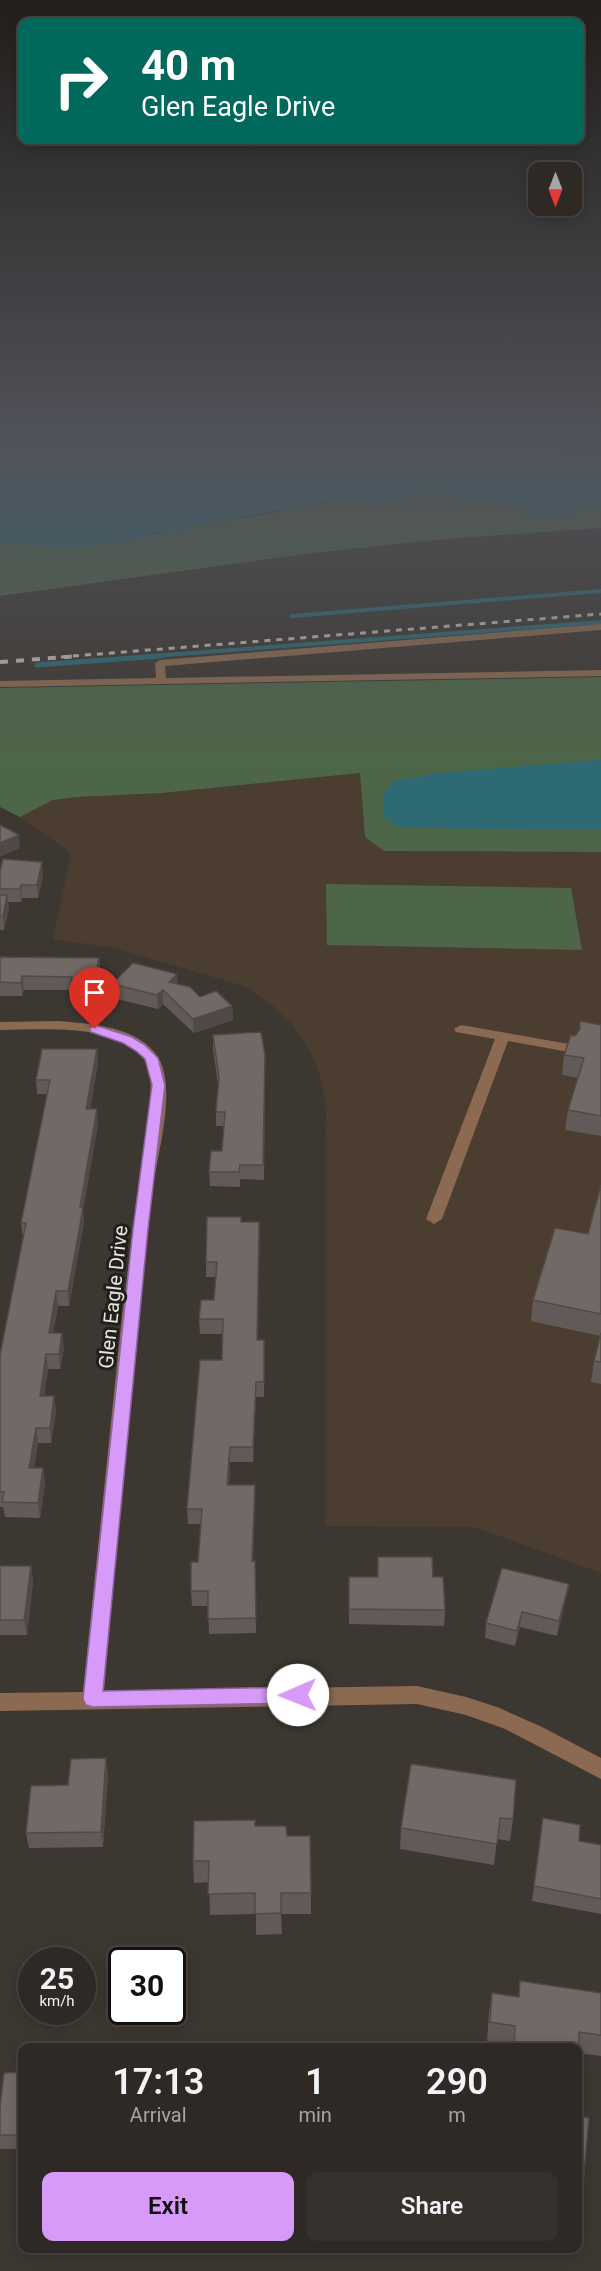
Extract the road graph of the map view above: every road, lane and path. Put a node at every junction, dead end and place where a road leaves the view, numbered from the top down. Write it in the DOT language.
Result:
graph roads {
  1 [pos="601,627"];
  2 [pos="601,673"];
  3 [pos="161,682"];
  4 [pos="0,684"];
  5 [pos="0,1026"];
  6 [pos="461,1029"];
  7 [pos="503,1036"];
  8 [pos="569,1048"];
  9 [pos="434,1219"];
  10 [pos="93,1699"];
  11 [pos="0,1702"];
  12 [pos="601,1769"];
  1 -- 3 [label="street"];
  2 -- 3 [label="street"];
  3 -- 4 [label="street"];
  5 -- 10 [label="street, Glen Eagle Drive"];
  6 -- 7 [label="street"];
  7 -- 8 [label="street"];
  7 -- 9 [label="street"];
  10 -- 11 [label="street"];
  10 -- 12 [label="street"];
}
